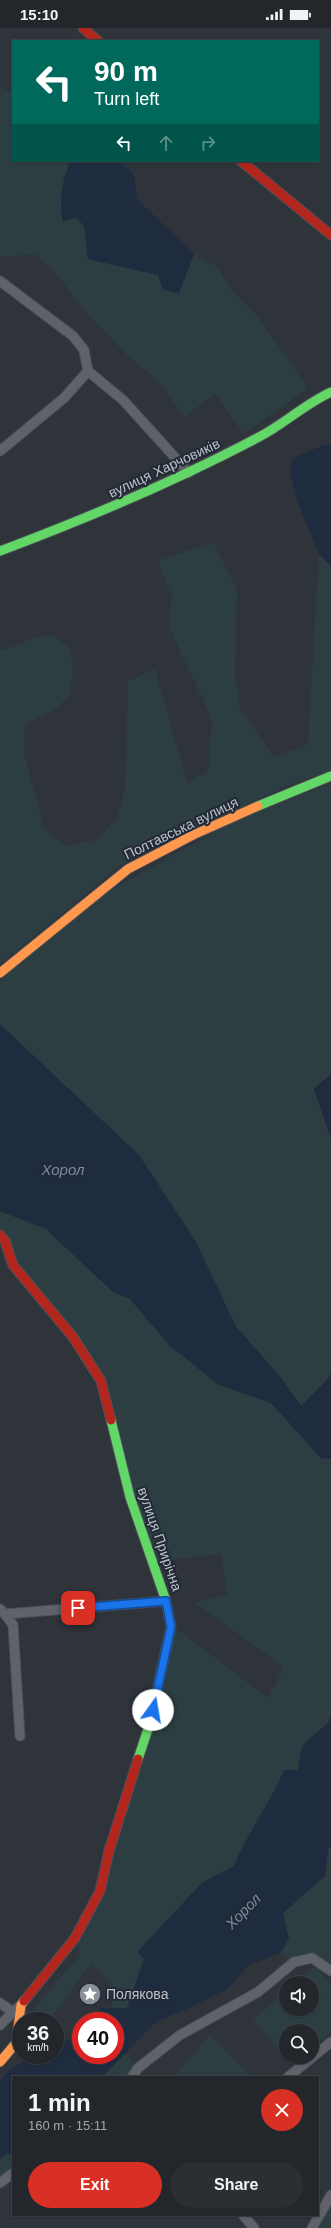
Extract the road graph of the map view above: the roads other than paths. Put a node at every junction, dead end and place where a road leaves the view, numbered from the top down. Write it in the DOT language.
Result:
graph roads {
  1 [pos="83,28"];
  2 [pos="97,40"];
  3 [pos="242,162"];
  4 [pos="331,235"];
  5 [pos="0,281"];
  6 [pos="88,371"];
  7 [pos="331,392"];
  8 [pos="0,451"];
  9 [pos="189,473"];
  10 [pos="0,551"];
  11 [pos="331,776"];
  12 [pos="0,972"];
  13 [pos="0,1235"];
  14 [pos="166,1601"];
  15 [pos="2,1612"];
  16 [pos="20,1736"];
  17 [pos="331,1971"];
  18 [pos="0,2003"];
  19 [pos="20,2005"];
  20 [pos="12,2012"];
  21 [pos="0,2025"];
  22 [pos="331,2042"];
  23 [pos="0,2062"];
  24 [pos="133,2076"];
  25 [pos="289,2076"];
  26 [pos="12,2174"];
  27 [pos="0,2183"];
  28 [pos="331,2195"];
  29 [pos="244,2216"];
  30 [pos="319,2216"];
  31 [pos="319,2216"];
  32 [pos="254,2228"];
  33 [pos="312,2228"];
  1 -- 2 [label="street"];
  3 -- 4 [label="street"];
  5 -- 6 [label="street"];
  6 -- 8 [label="street"];
  6 -- 9 [label="street"];
  7 -- 9 [label="street, вулиця Харчовиків"];
  9 -- 10 [label="street, вулиця Харчовиків"];
  11 -- 12 [label="street, Полтавська вулиця"];
  13 -- 14 [label="street, вулиця Прирічна"];
  14 -- 15 [label="street"];
  14 -- 19 [label="street, вулиця Прирічна"];
  15 -- 16 [label="street"];
  17 -- 24 [label="street"];
  18 -- 20 [label="street"];
  19 -- 20 [label="street"];
  19 -- 23 [label="street"];
  20 -- 21 [label="street"];
  22 -- 25 [label="street"];
  26 -- 27 [label="street"];
  28 -- 30 [label="street"];
  29 -- 32 [label="street"];
  31 -- 33 [label="street"];
}
